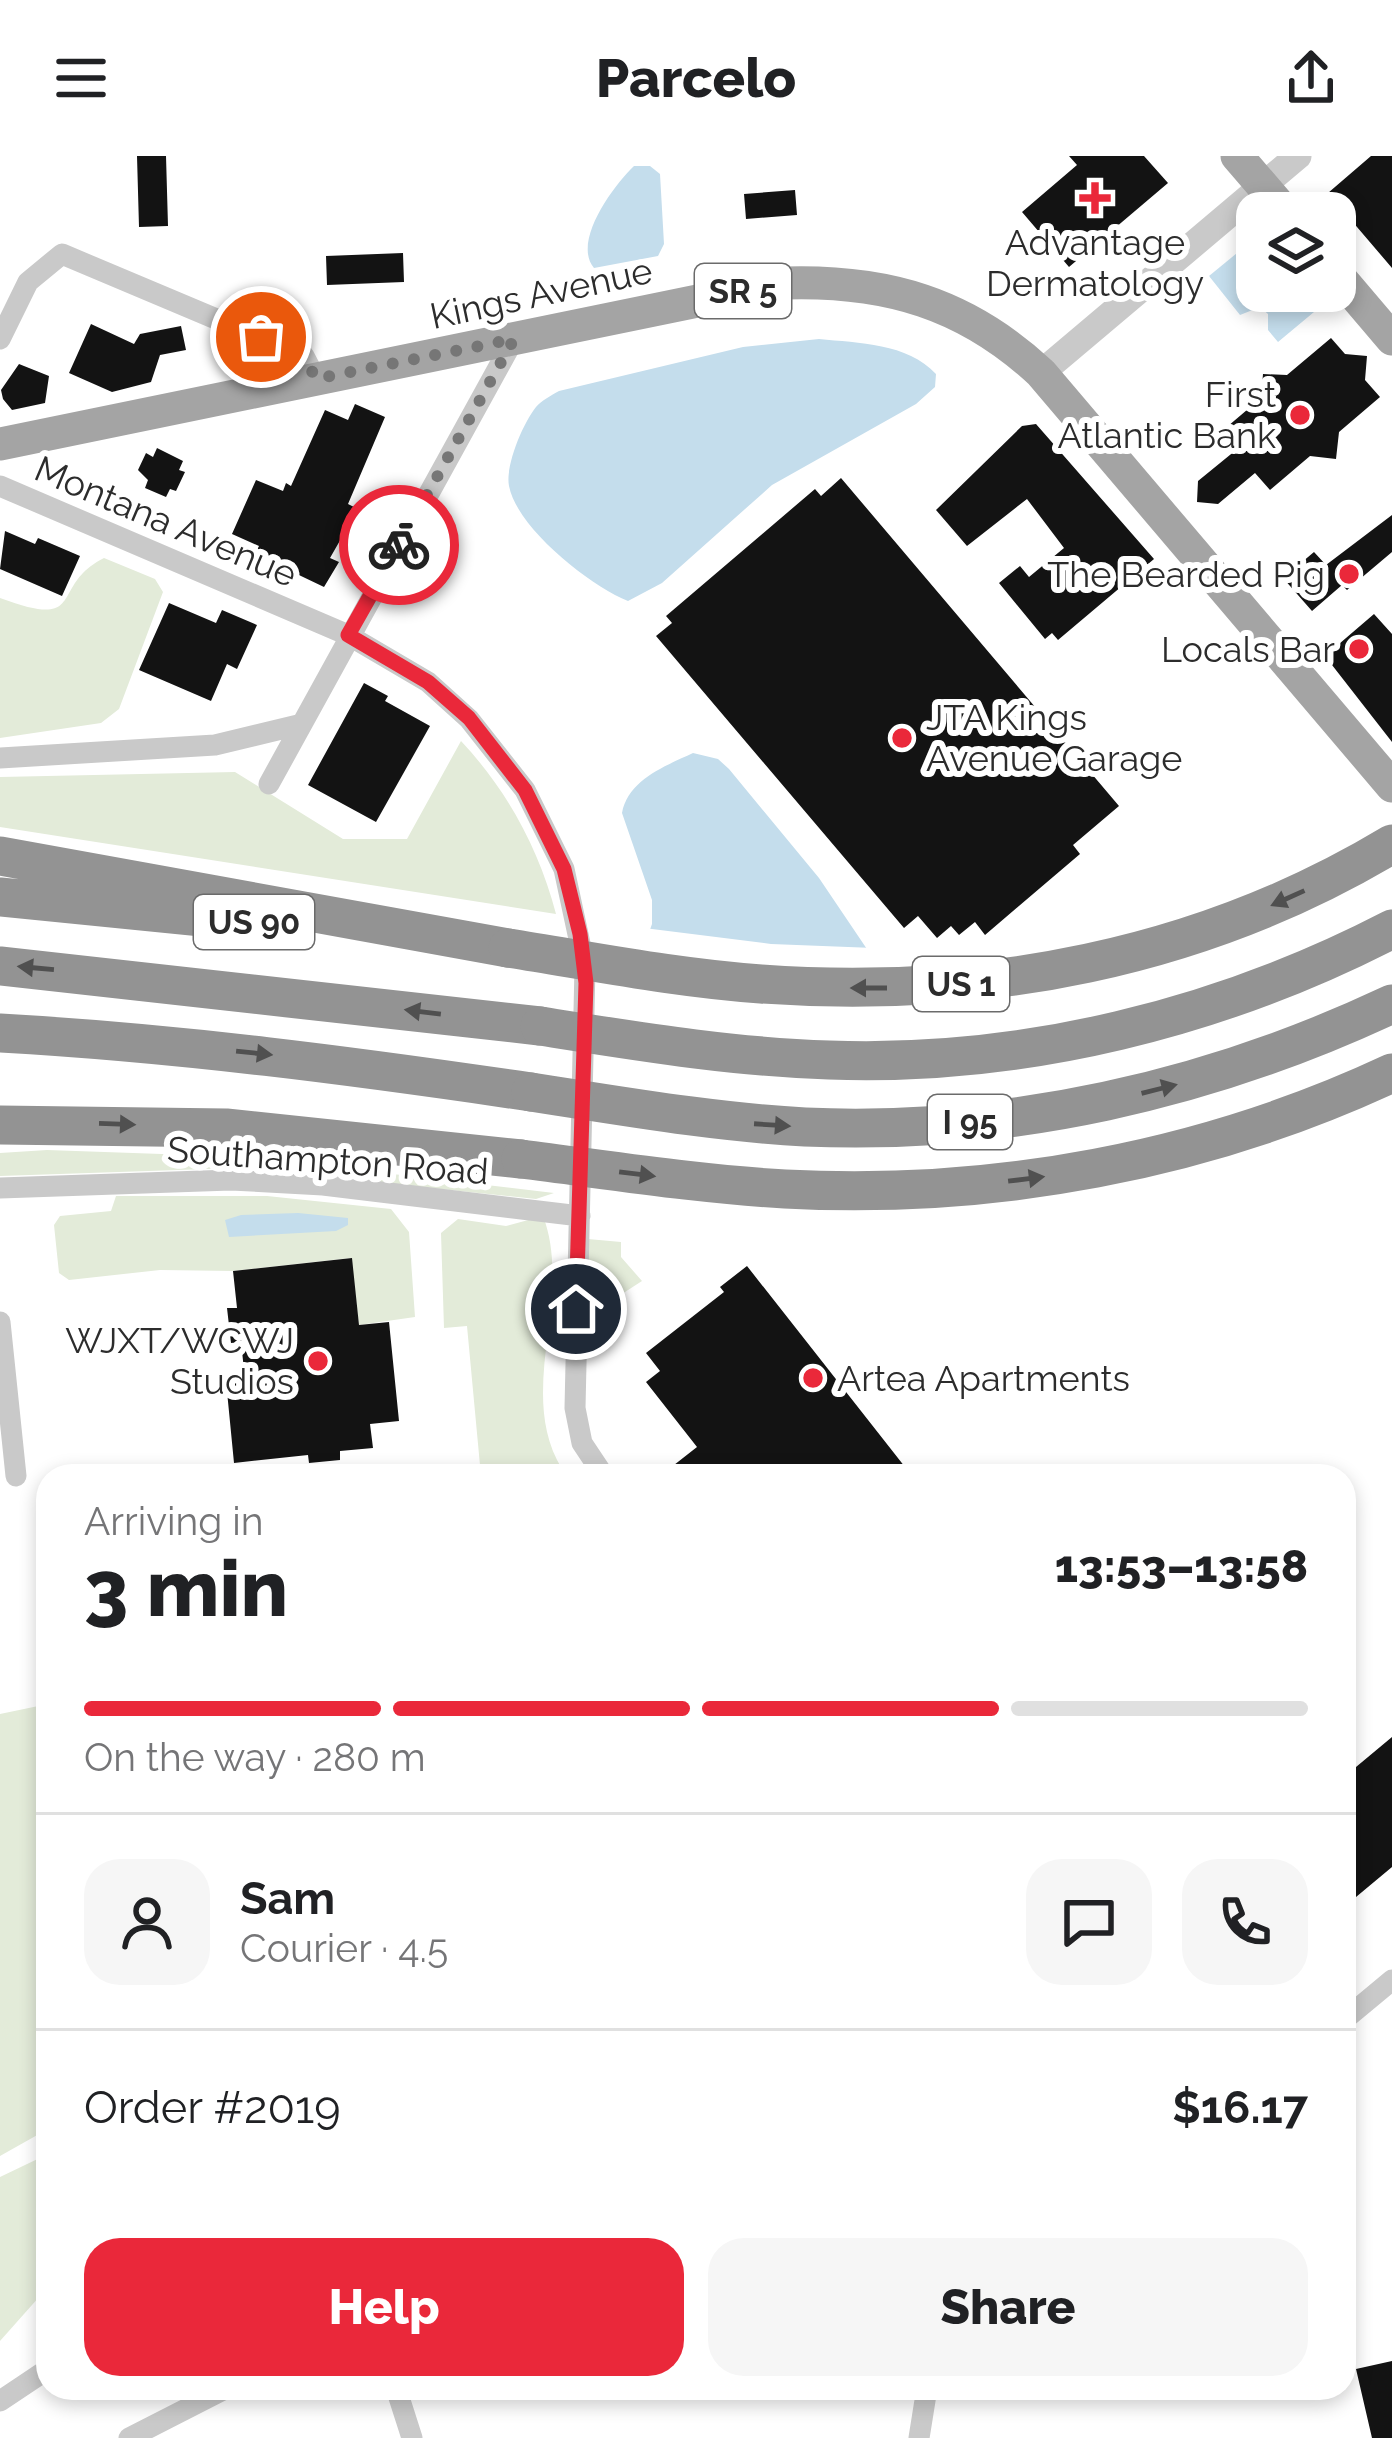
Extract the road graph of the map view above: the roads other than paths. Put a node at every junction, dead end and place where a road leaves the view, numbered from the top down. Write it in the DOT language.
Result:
graph roads {
  1 [pos="1238,156"];
  2 [pos="1298,156"];
  3 [pos="1262,186"];
  4 [pos="1267,192"];
  5 [pos="1356,297"];
  6 [pos="0,339"];
  7 [pos="514,339"];
  8 [pos="1392,339"];
  9 [pos="1041,373"];
  10 [pos="316,379"];
  11 [pos="0,444"];
  12 [pos="0,486"];
  13 [pos="348,635"];
  14 [pos="298,725"];
  15 [pos="0,758"];
  16 [pos="269,784"];
  17 [pos="1392,786"];
  18 [pos="1392,844"];
  19 [pos="0,856"];
  20 [pos="0,897"];
  21 [pos="1392,929"];
  22 [pos="508,948"];
  23 [pos="0,966"];
  24 [pos="1392,1004"];
  25 [pos="0,1033"];
  26 [pos="1392,1073"];
  27 [pos="0,1125"];
  28 [pos="0,1188"];
  29 [pos="580,1216"];
  30 [pos="0,1322"];
  31 [pos="6,1443"];
  32 [pos="596,1464"];
  33 [pos="16,1476"];
  34 [pos="1392,1980"];
  35 [pos="1356,2007"];
  36 [pos="36,2377"];
  37 [pos="203,2400"];
  38 [pos="400,2400"];
  39 [pos="923,2400"];
  40 [pos="0,2401"];
  41 [pos="129,2438"];
  42 [pos="412,2438"];
  43 [pos="919,2438"];
  1 -- 3 [label="main road"];
  2 -- 3 [label="street"];
  3 -- 4 [label="main road"];
  3 -- 9 [label="street"];
  5 -- 8 [label="main road"];
  6 -- 10 [label="street"];
  7 -- 9 [label="main road, Kings Avenue / SR 5"];
  7 -- 10 [label="main road, Kings Avenue / SR 5"];
  7 -- 13 [label="street"];
  9 -- 17 [label="main road, Kings Avenue / SR 5"];
  10 -- 11 [label="main road, Kings Avenue / SR 5"];
  12 -- 13 [label="street, Montana Avenue"];
  13 -- 14 [label="street"];
  13 -- 29 [label="street, Montana Avenue"];
  14 -- 15 [label="street"];
  14 -- 16 [label="street"];
  18 -- 22 [label="highway, US 1, one-way, bridge"];
  19 -- 22 [label="highway, US 1"];
  20 -- 22 [label="highway, US 90"];
  21 -- 23 [label="highway, I 95, one-way, bridge"];
  25 -- 24 [label="highway, I 95, one-way, bridge"];
  27 -- 26 [label="highway, one-way, bridge"];
  28 -- 29 [label="street, Southampton Road"];
  29 -- 32 [label="street, Montana Avenue"];
  30 -- 31 [label="street"];
  31 -- 33 [label="street"];
  34 -- 35 [label="street"];
  36 -- 40 [label="street"];
  37 -- 41 [label="street"];
  38 -- 42 [label="street"];
  39 -- 43 [label="street"];
}
